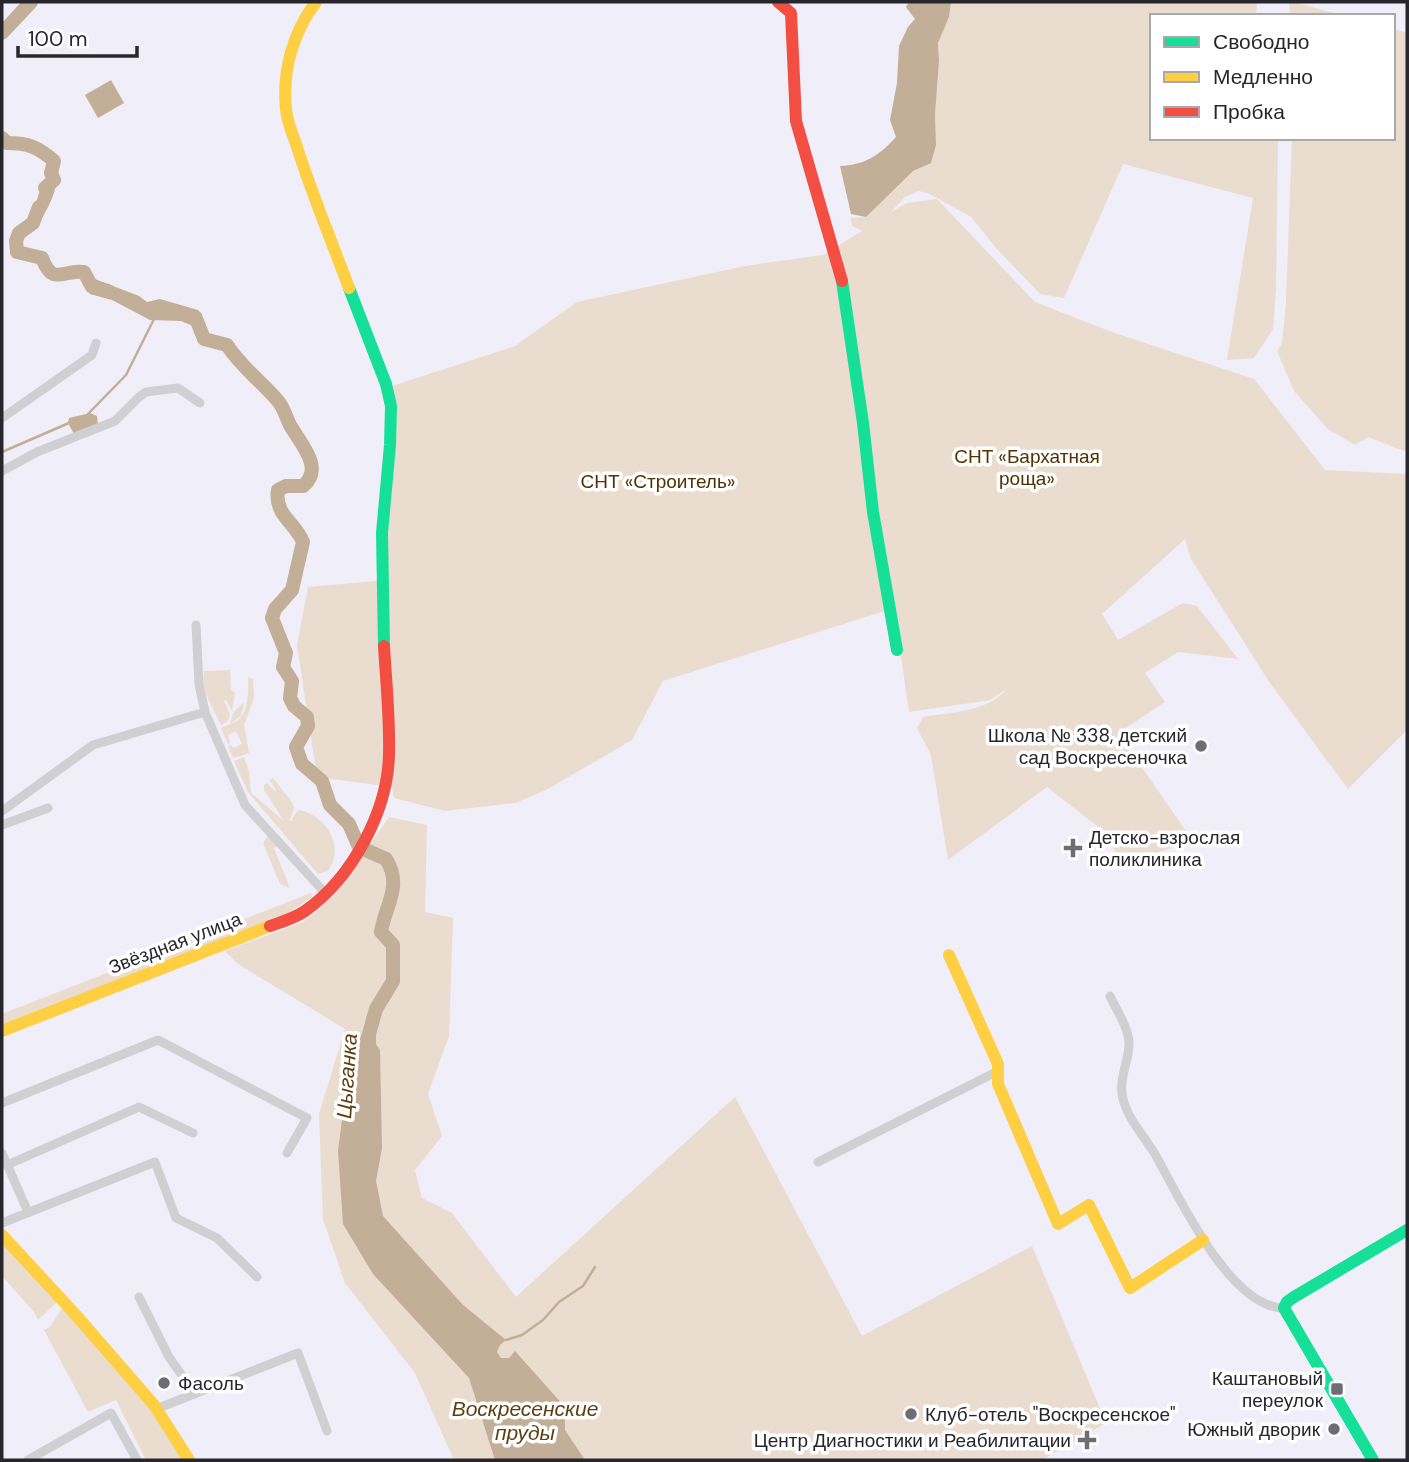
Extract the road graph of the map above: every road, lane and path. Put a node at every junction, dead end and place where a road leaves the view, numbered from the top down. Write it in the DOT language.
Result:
graph roads {
  1 [pos="316,2"];
  2 [pos="778,2"];
  3 [pos="96,343"];
  4 [pos="200,403"];
  5 [pos="2,418"];
  6 [pos="2,471"];
  7 [pos="196,625"];
  8 [pos="897,650"];
  9 [pos="205,712"];
  10 [pos="48,808"];
  11 [pos="2,811"];
  12 [pos="2,825"];
  13 [pos="326,894"];
  14 [pos="949,955"];
  15 [pos="1110,996"];
  16 [pos="2,1031"];
  17 [pos="998,1071"];
  18 [pos="2,1103"];
  19 [pos="193,1133"];
  20 [pos="2,1153"];
  21 [pos="287,1153"];
  22 [pos="818,1162"];
  23 [pos="7,1165"];
  24 [pos="28,1212"];
  25 [pos="2,1223"];
  26 [pos="1407,1230"];
  27 [pos="2,1235"];
  28 [pos="1203,1240"];
  29 [pos="257,1277"];
  30 [pos="139,1297"];
  31 [pos="1284,1308"];
  32 [pos="195,1394"];
  33 [pos="156,1409"];
  34 [pos="327,1432"];
  35 [pos="28,1460"];
  36 [pos="137,1460"];
  37 [pos="189,1460"];
  38 [pos="1373,1460"];
  1 -- 13 [label="street, Звёздная улица"];
  2 -- 8 [label="street"];
  3 -- 5 [label="street"];
  4 -- 6 [label="street"];
  7 -- 9 [label="street"];
  9 -- 11 [label="street"];
  9 -- 13 [label="street"];
  10 -- 12 [label="street"];
  13 -- 16 [label="street, Звёздная улица"];
  14 -- 17 [label="street"];
  15 -- 28 [label="street"];
  17 -- 22 [label="street"];
  17 -- 28 [label="street"];
  18 -- 21 [label="street"];
  19 -- 23 [label="street"];
  20 -- 23 [label="street"];
  23 -- 24 [label="street"];
  24 -- 25 [label="street"];
  24 -- 29 [label="street"];
  26 -- 31 [label="street"];
  27 -- 33 [label="street"];
  28 -- 31 [label="street"];
  30 -- 32 [label="street"];
  31 -- 38 [label="street"];
  32 -- 33 [label="street"];
  32 -- 34 [label="street"];
  33 -- 37 [label="street"];
  35 -- 36 [label="street"];
}
